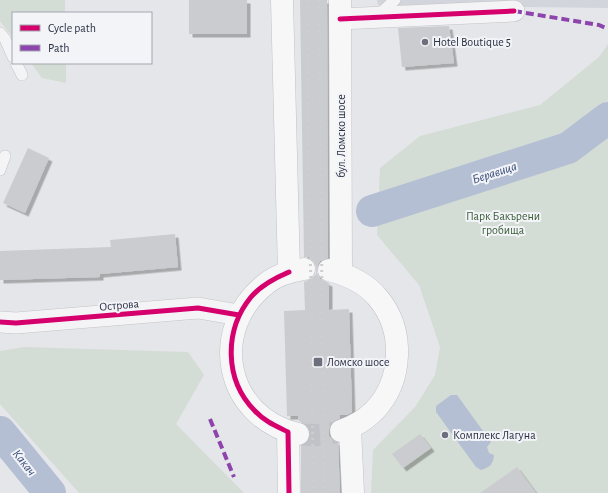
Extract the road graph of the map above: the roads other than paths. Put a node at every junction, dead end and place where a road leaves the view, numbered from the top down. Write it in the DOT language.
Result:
graph roads {
  1 [pos="282,0"];
  2 [pos="395,0"];
  3 [pos="340,10"];
  4 [pos="514,11"];
  5 [pos="376,18"];
  6 [pos="0,33"];
  7 [pos="12,55"];
  8 [pos="16,64"];
  9 [pos="22,75"];
  10 [pos="5,156"];
  11 [pos="0,170"];
  12 [pos="239,315"];
  13 [pos="0,322"];
  14 [pos="289,493"];
  15 [pos="354,493"];
  1 -- 12 [label="main road"];
  2 -- 5 [label="lane"];
  3 -- 5 [label="street"];
  3 -- 15 [label="main road, бул. Ломско шосе"];
  4 -- 5 [label="street"];
  6 -- 7 [label="lane"];
  8 -- 9 [label="lane"];
  10 -- 11 [label="lane"];
  12 -- 13 [label="street, Острова"];
  12 -- 14 [label="main road"];
}
